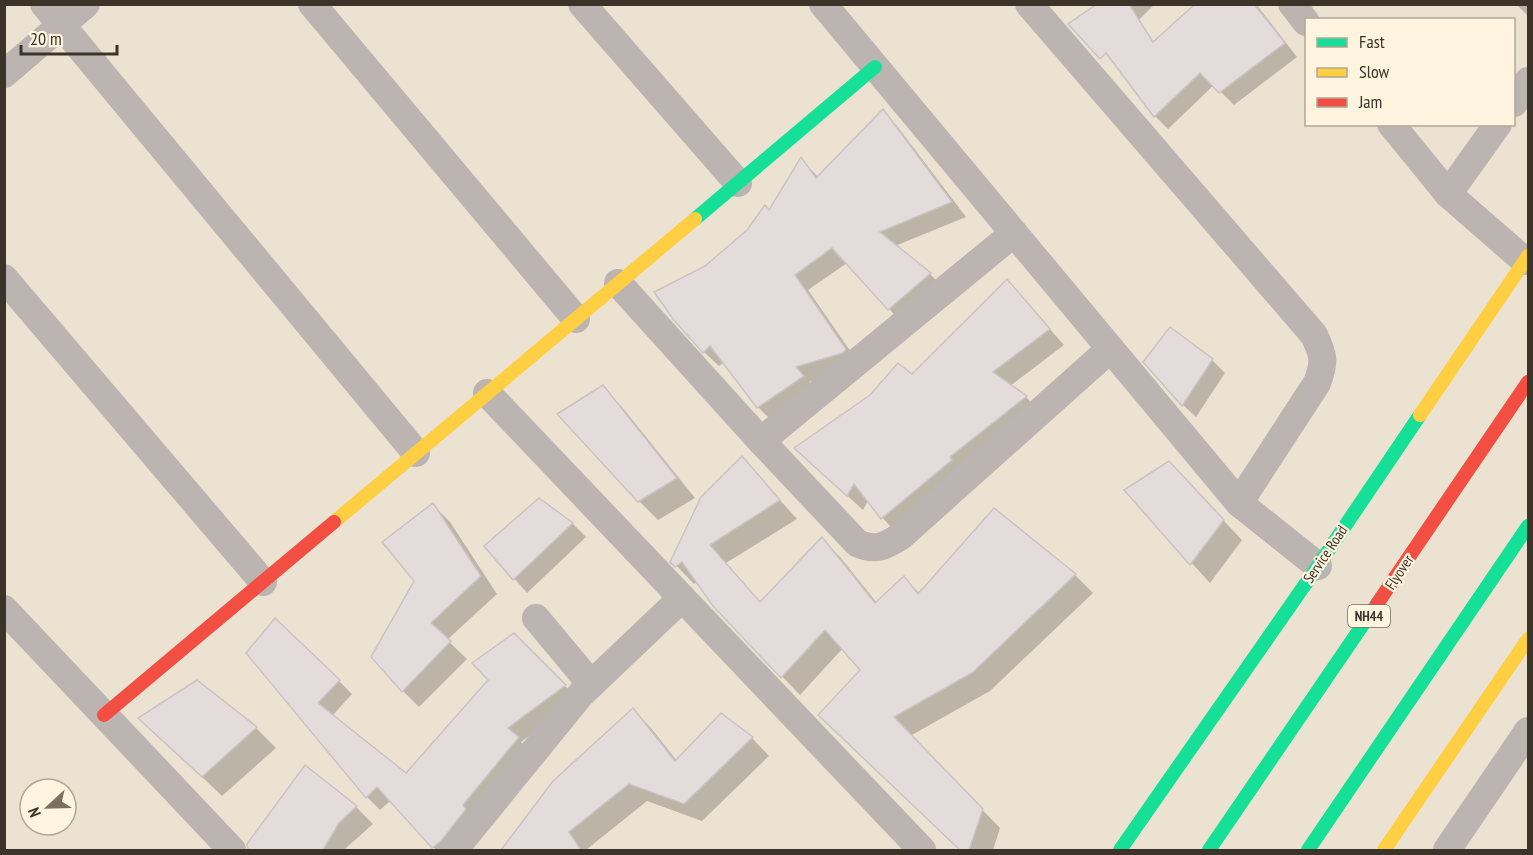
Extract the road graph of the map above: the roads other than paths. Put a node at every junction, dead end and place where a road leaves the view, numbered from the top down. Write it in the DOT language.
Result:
graph roads {
  1 [pos="86,4"];
  2 [pos="312,4"];
  3 [pos="582,4"];
  4 [pos="823,4"];
  5 [pos="1029,4"];
  6 [pos="1292,4"];
  7 [pos="53,15"];
  8 [pos="1305,21"];
  9 [pos="875,67"];
  10 [pos="4,74"];
  11 [pos="1528,81"];
  12 [pos="1515,100"];
  13 [pos="1393,126"];
  14 [pos="1497,126"];
  15 [pos="738,183"];
  16 [pos="1448,194"];
  17 [pos="1014,233"];
  18 [pos="1527,259"];
  19 [pos="4,278"];
  20 [pos="618,283"];
  21 [pos="576,318"];
  22 [pos="1110,349"];
  23 [pos="1528,382"];
  24 [pos="487,393"];
  25 [pos="762,441"];
  26 [pos="416,453"];
  27 [pos="1239,503"];
  28 [pos="1528,526"];
  29 [pos="1318,566"];
  30 [pos="263,582"];
  31 [pos="682,598"];
  32 [pos="4,609"];
  33 [pos="536,618"];
  34 [pos="1528,639"];
  35 [pos="591,684"];
  36 [pos="104,715"];
  37 [pos="1528,730"];
  38 [pos="232,850"];
  39 [pos="454,850"];
  40 [pos="921,850"];
  41 [pos="1120,850"];
  42 [pos="1209,850"];
  43 [pos="1308,850"];
  44 [pos="1384,850"];
  45 [pos="1447,850"];
  1 -- 7 [label="street"];
  2 -- 21 [label="street"];
  3 -- 15 [label="street"];
  4 -- 9 [label="street"];
  5 -- 27 [label="street"];
  6 -- 8 [label="street"];
  7 -- 10 [label="street"];
  7 -- 26 [label="street"];
  9 -- 15 [label="main road"];
  9 -- 17 [label="street"];
  11 -- 12 [label="street"];
  13 -- 16 [label="street"];
  14 -- 16 [label="street"];
  15 -- 20 [label="main road"];
  16 -- 18 [label="street"];
  17 -- 22 [label="street"];
  17 -- 25 [label="street"];
  18 -- 29 [label="main road, Service Road"];
  19 -- 30 [label="street"];
  20 -- 21 [label="main road"];
  20 -- 25 [label="street"];
  21 -- 24 [label="main road"];
  22 -- 25 [label="street"];
  22 -- 27 [label="street"];
  23 -- 42 [label="main road, Flyover / NH44"];
  24 -- 26 [label="main road"];
  24 -- 31 [label="street"];
  26 -- 30 [label="main road"];
  27 -- 29 [label="street"];
  28 -- 43 [label="main road"];
  29 -- 41 [label="main road, Service Road"];
  30 -- 36 [label="main road"];
  31 -- 35 [label="street"];
  31 -- 40 [label="street"];
  32 -- 36 [label="street"];
  33 -- 35 [label="street"];
  34 -- 44 [label="main road"];
  35 -- 39 [label="street"];
  36 -- 38 [label="street"];
  37 -- 45 [label="street"];
}
